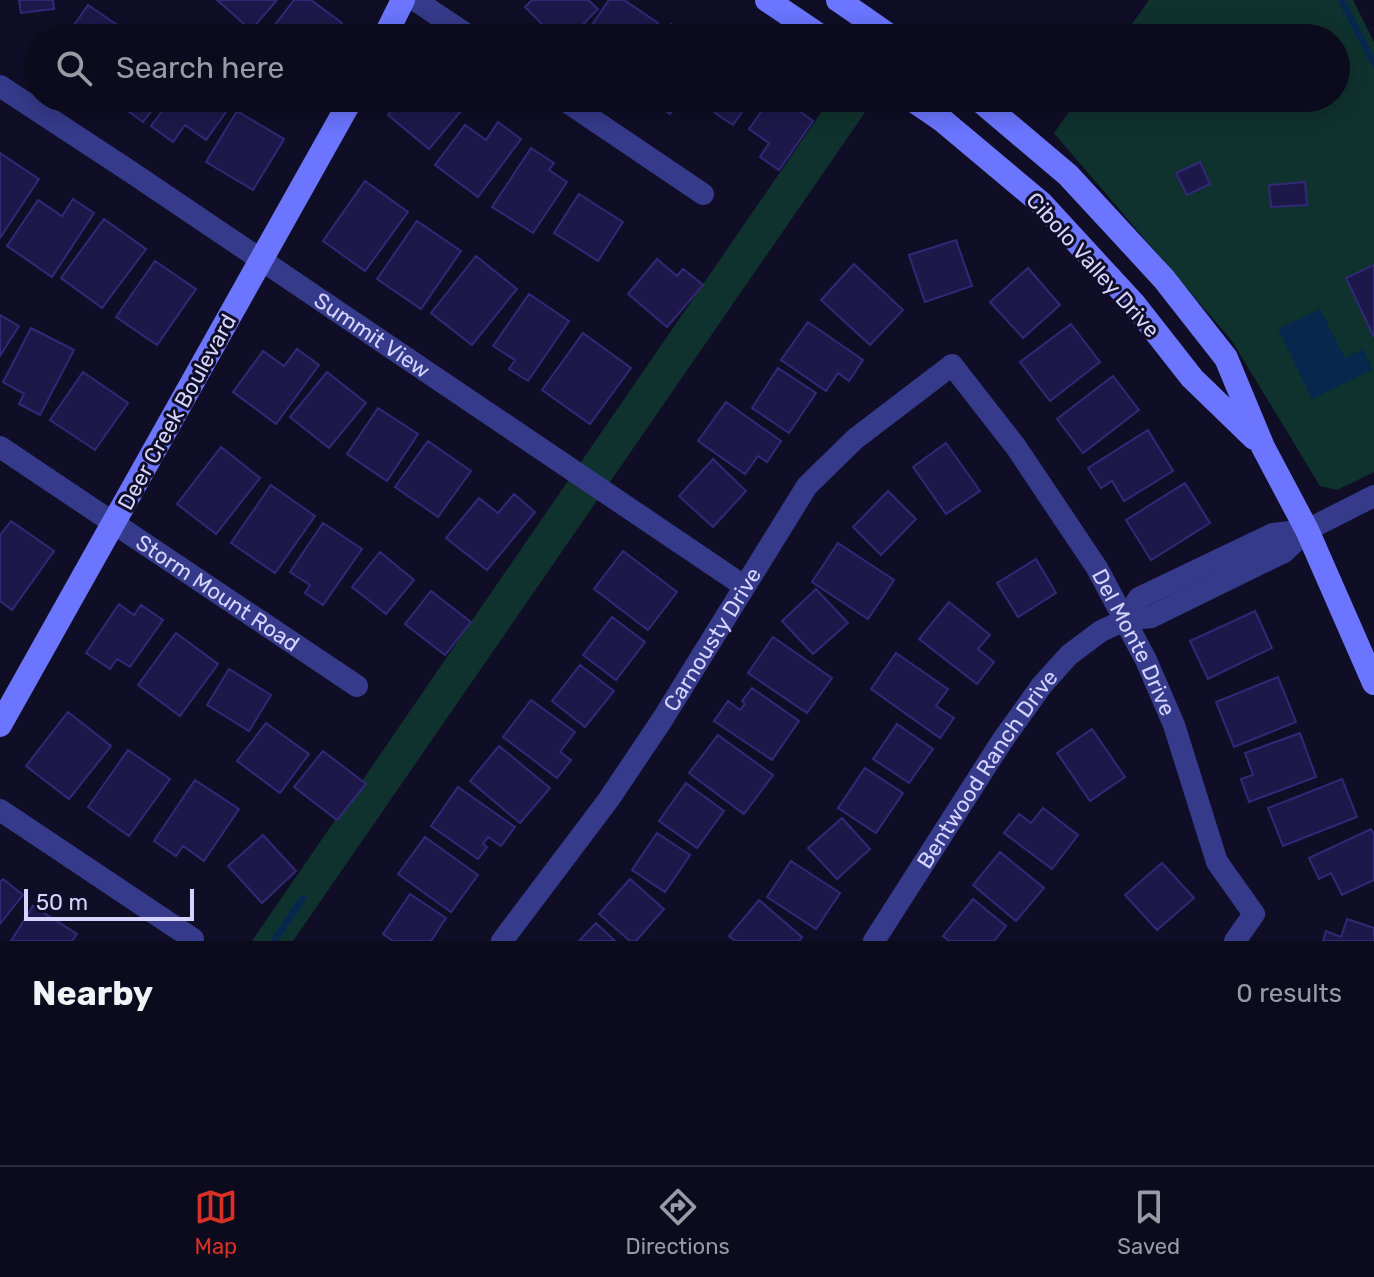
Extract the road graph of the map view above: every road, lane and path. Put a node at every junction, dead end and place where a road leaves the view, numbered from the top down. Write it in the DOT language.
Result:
graph roads {
  1 [pos="403,0"];
  2 [pos="415,0"];
  3 [pos="767,0"];
  4 [pos="838,0"];
  5 [pos="391,24"];
  6 [pos="451,24"];
  7 [pos="802,24"];
  8 [pos="873,24"];
  9 [pos="0,86"];
  10 [pos="24,102"];
  11 [pos="39,112"];
  12 [pos="344,112"];
  13 [pos="582,112"];
  14 [pos="930,112"];
  15 [pos="994,112"];
  16 [pos="703,194"];
  17 [pos="262,261"];
  18 [pos="952,365"];
  19 [pos="0,447"];
  20 [pos="1263,447"];
  21 [pos="1374,496"];
  22 [pos="114,524"];
  23 [pos="1307,530"];
  24 [pos="744,586"];
  25 [pos="1125,620"];
  26 [pos="1374,683"];
  27 [pos="357,686"];
  28 [pos="0,725"];
  29 [pos="0,810"];
  30 [pos="193,939"];
  31 [pos="502,941"];
  32 [pos="874,941"];
  33 [pos="1235,941"];
  1 -- 5 [label="main road"];
  2 -- 6 [label="street"];
  3 -- 7 [label="main road"];
  4 -- 8 [label="main road"];
  9 -- 10 [label="street, Summit View"];
  11 -- 17 [label="street, Summit View"];
  12 -- 17 [label="main road, Deer Creek Boulevard"];
  13 -- 16 [label="street"];
  14 -- 20 [label="main road, Cibolo Valley Drive"];
  15 -- 20 [label="main road, Cibolo Valley Drive"];
  17 -- 22 [label="main road, Deer Creek Boulevard"];
  17 -- 24 [label="street, Summit View"];
  18 -- 24 [label="street, Carnousty Drive"];
  18 -- 25 [label="street, Del Monte Drive"];
  19 -- 22 [label="street, Storm Mount Road"];
  20 -- 23 [label="main road, Cibolo Valley Drive"];
  21 -- 23 [label="street, Bentwood Ranch Drive"];
  22 -- 27 [label="street, Storm Mount Road"];
  22 -- 28 [label="main road, Deer Creek Boulevard"];
  23 -- 25 [label="street, Bentwood Ranch Drive"];
  23 -- 26 [label="main road, Cibolo Valley Drive"];
  24 -- 31 [label="street, Carnousty Drive"];
  25 -- 32 [label="street, Bentwood Ranch Drive"];
  25 -- 33 [label="street, Del Monte Drive"];
  29 -- 30 [label="street"];
}
